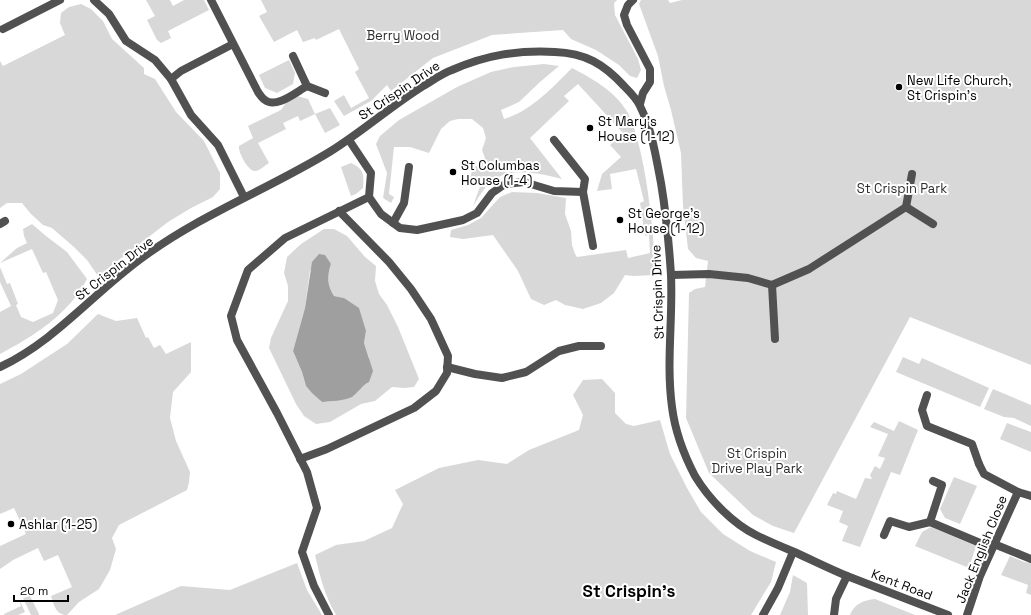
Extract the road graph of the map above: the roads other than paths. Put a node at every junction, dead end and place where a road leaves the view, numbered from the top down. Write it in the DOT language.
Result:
graph roads {
  1 [pos="60,0"];
  2 [pos="94,0"];
  3 [pos="211,0"];
  4 [pos="633,0"];
  5 [pos="3,29"];
  6 [pos="233,44"];
  7 [pos="293,56"];
  8 [pos="170,79"];
  9 [pos="307,86"];
  10 [pos="325,93"];
  11 [pos="640,104"];
  12 [pos="349,140"];
  13 [pos="554,140"];
  14 [pos="409,167"];
  15 [pos="912,174"];
  16 [pos="583,192"];
  17 [pos="244,197"];
  18 [pos="369,197"];
  19 [pos="906,207"];
  20 [pos="339,211"];
  21 [pos="393,223"];
  22 [pos="933,224"];
  23 [pos="593,246"];
  24 [pos="671,275"];
  25 [pos="772,285"];
  26 [pos="775,339"];
  27 [pos="601,346"];
  28 [pos="447,367"];
  29 [pos="0,368"];
  30 [pos="927,395"];
  31 [pos="300,459"];
  32 [pos="933,481"];
  33 [pos="1018,492"];
  34 [pos="1031,496"];
  35 [pos="930,522"];
  36 [pos="884,535"];
  37 [pos="993,546"];
  38 [pos="794,552"];
  39 [pos="1031,559"];
  40 [pos="847,576"];
  41 [pos="329,615"];
  42 [pos="763,615"];
  43 [pos="834,615"];
  44 [pos="948,615"];
  45 [pos="967,615"];
  1 -- 5 [label="street"];
  2 -- 8 [label="street"];
  3 -- 6 [label="street"];
  4 -- 11 [label="street"];
  6 -- 8 [label="street"];
  6 -- 9 [label="street"];
  7 -- 9 [label="street"];
  8 -- 17 [label="street"];
  9 -- 10 [label="street"];
  11 -- 12 [label="street, St Crispin Drive"];
  11 -- 24 [label="street, St Crispin Drive"];
  12 -- 17 [label="street, St Crispin Drive"];
  12 -- 18 [label="street"];
  13 -- 16 [label="street"];
  14 -- 21 [label="street"];
  15 -- 19 [label="street"];
  16 -- 21 [label="street"];
  16 -- 23 [label="street"];
  17 -- 29 [label="street, St Crispin Drive"];
  18 -- 20 [label="street"];
  18 -- 21 [label="street"];
  19 -- 22 [label="street"];
  19 -- 25 [label="street"];
  20 -- 28 [label="street"];
  20 -- 31 [label="street"];
  24 -- 25 [label="street"];
  24 -- 38 [label="street, St Crispin Drive"];
  25 -- 26 [label="street"];
  27 -- 28 [label="street"];
  28 -- 31 [label="street"];
  30 -- 33 [label="street, Jack English Close"];
  31 -- 41 [label="street"];
  32 -- 35 [label="street"];
  33 -- 34 [label="street, Jack English Close"];
  33 -- 37 [label="street, Jack English Close"];
  35 -- 36 [label="street"];
  35 -- 37 [label="street"];
  37 -- 39 [label="street"];
  37 -- 45 [label="street, Jack English Close"];
  38 -- 40 [label="street, St Crispin Drive"];
  38 -- 42 [label="street"];
  40 -- 43 [label="street"];
  40 -- 44 [label="street, Kent Road"];
}
